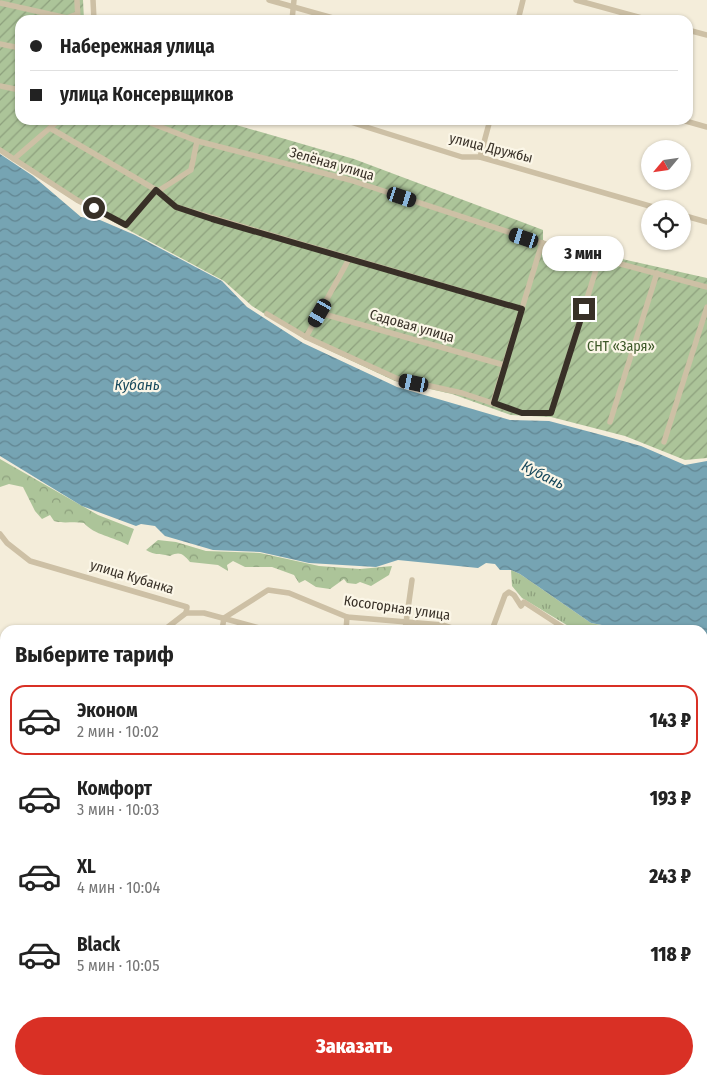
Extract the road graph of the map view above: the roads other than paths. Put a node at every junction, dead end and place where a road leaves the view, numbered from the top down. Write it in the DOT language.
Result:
graph roads {
  1 [pos="77,0"];
  2 [pos="93,0"];
  3 [pos="269,0"];
  4 [pos="294,0"];
  5 [pos="523,0"];
  6 [pos="576,0"];
  7 [pos="0,3"];
  8 [pos="293,8"];
  9 [pos="54,15"];
  10 [pos="78,15"];
  11 [pos="94,15"];
  12 [pos="292,15"];
  13 [pos="320,15"];
  14 [pos="519,15"];
  15 [pos="631,15"];
  16 [pos="693,31"];
  17 [pos="707,35"];
  18 [pos="0,44"];
  19 [pos="15,47"];
  20 [pos="0,86"];
  21 [pos="15,89"];
  22 [pos="693,123"];
  23 [pos="53,125"];
  24 [pos="156,125"];
  25 [pos="360,125"];
  26 [pos="489,125"];
  27 [pos="707,127"];
  28 [pos="50,128"];
  29 [pos="197,141"];
  30 [pos="0,150"];
  31 [pos="480,156"];
  32 [pos="14,159"];
  33 [pos="157,191"];
  34 [pos="641,203"];
  35 [pos="691,218"];
  36 [pos="707,222"];
  37 [pos="542,243"];
  38 [pos="600,257"];
  39 [pos="349,259"];
  40 [pos="656,273"];
  41 [pos="707,287"];
  42 [pos="707,307"];
  43 [pos="522,309"];
  44 [pos="320,313"];
  45 [pos="267,314"];
  46 [pos="306,337"];
  47 [pos="504,365"];
  48 [pos="494,403"];
  49 [pos="610,422"];
  50 [pos="664,442"];
  51 [pos="0,534"];
  52 [pos="8,543"];
  53 [pos="0,548"];
  54 [pos="412,580"];
  55 [pos="186,613"];
  56 [pos="347,616"];
  57 [pos="224,618"];
  58 [pos="407,623"];
  59 [pos="170,625"];
  60 [pos="223,625"];
  61 [pos="248,625"];
  62 [pos="346,625"];
  63 [pos="442,625"];
  64 [pos="494,625"];
  65 [pos="558,625"];
  1 -- 10 [label="street"];
  2 -- 11 [label="street"];
  3 -- 8 [label="street"];
  4 -- 8 [label="street"];
  5 -- 14 [label="street"];
  6 -- 15 [label="street"];
  7 -- 9 [label="street"];
  8 -- 12 [label="street"];
  8 -- 13 [label="street"];
  16 -- 17 [label="street"];
  18 -- 19 [label="street"];
  20 -- 21 [label="street"];
  22 -- 27 [label="street"];
  23 -- 28 [label="street"];
  24 -- 29 [label="street, Зелёная улица"];
  25 -- 31 [label="street, улица Дружбы"];
  26 -- 31 [label="street"];
  28 -- 32 [label="street"];
  28 -- 33 [label="street"];
  29 -- 33 [label="street"];
  29 -- 37 [label="street, Зелёная улица"];
  30 -- 32 [label="street"];
  31 -- 34 [label="street, улица Дружбы"];
  32 -- 33 [label="street"];
  33 -- 39 [label="street"];
  35 -- 36 [label="street"];
  37 -- 38 [label="street, Зелёная улица"];
  37 -- 43 [label="street"];
  38 -- 40 [label="street, Зелёная улица"];
  38 -- 48 [label="street"];
  39 -- 43 [label="street"];
  39 -- 44 [label="street"];
  40 -- 41 [label="street, Зелёная улица"];
  40 -- 49 [label="street"];
  42 -- 50 [label="street"];
  43 -- 47 [label="street"];
  44 -- 46 [label="street"];
  44 -- 47 [label="street, Садовая улица"];
  45 -- 46 [label="street"];
  46 -- 48 [label="street"];
  47 -- 48 [label="street"];
  51 -- 52 [label="street, улица Кубанка"];
  52 -- 53 [label="street"];
  52 -- 55 [label="street, улица Кубанка"];
  54 -- 58 [label="street"];
  55 -- 57 [label="street, улица Кубанка"];
  55 -- 59 [label="street"];
  56 -- 57 [label="street, Косогорная улица"];
  56 -- 58 [label="street, Косогорная улица"];
  56 -- 62 [label="street"];
  57 -- 60 [label="street"];
  57 -- 61 [label="street, улица Кубанка"];
  58 -- 63 [label="street, Косогорная улица"];
  64 -- 65 [label="street"];
}
